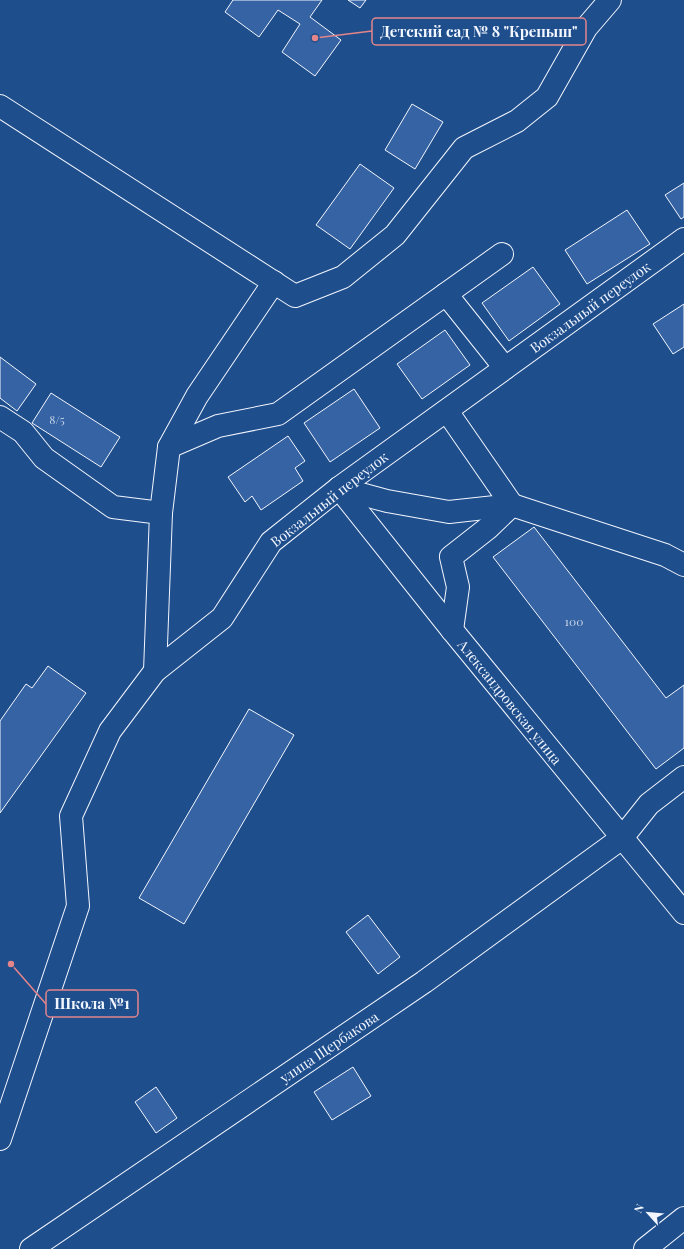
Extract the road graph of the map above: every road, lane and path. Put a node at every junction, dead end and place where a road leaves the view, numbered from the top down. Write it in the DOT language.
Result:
graph roads {
  1 [pos="610,0"];
  2 [pos="0,106"];
  3 [pos="684,240"];
  4 [pos="502,254"];
  5 [pos="274,282"];
  6 [pos="446,294"];
  7 [pos="505,368"];
  8 [pos="447,410"];
  9 [pos="0,417"];
  10 [pos="169,447"];
  11 [pos="339,488"];
  12 [pos="512,505"];
  13 [pos="161,513"];
  14 [pos="684,566"];
  15 [pos="452,630"];
  16 [pos="155,672"];
  17 [pos="684,776"];
  18 [pos="622,838"];
  19 [pos="684,913"];
  20 [pos="0,1139"];
  21 [pos="684,1218"];
  22 [pos="31,1249"];
  23 [pos="645,1249"];
  1 -- 5 [label="street"];
  2 -- 5 [label="street"];
  3 -- 7 [label="street, Вокзальный переулок"];
  4 -- 6 [label="street"];
  5 -- 10 [label="street"];
  6 -- 7 [label="street"];
  6 -- 10 [label="street"];
  7 -- 8 [label="street, Вокзальный переулок"];
  8 -- 11 [label="street, Вокзальный переулок"];
  8 -- 12 [label="street"];
  9 -- 13 [label="street"];
  10 -- 13 [label="street"];
  11 -- 12 [label="street"];
  11 -- 15 [label="street, Александровская улица"];
  11 -- 16 [label="street, Вокзальный переулок"];
  12 -- 14 [label="street"];
  12 -- 15 [label="street"];
  13 -- 16 [label="street"];
  15 -- 18 [label="street, Александровская улица"];
  16 -- 20 [label="street, Вокзальный переулок"];
  17 -- 18 [label="street, улица Щербакова"];
  18 -- 19 [label="street, Александровская улица"];
  18 -- 22 [label="street, улица Щербакова"];
  21 -- 23 [label="street"];
}
